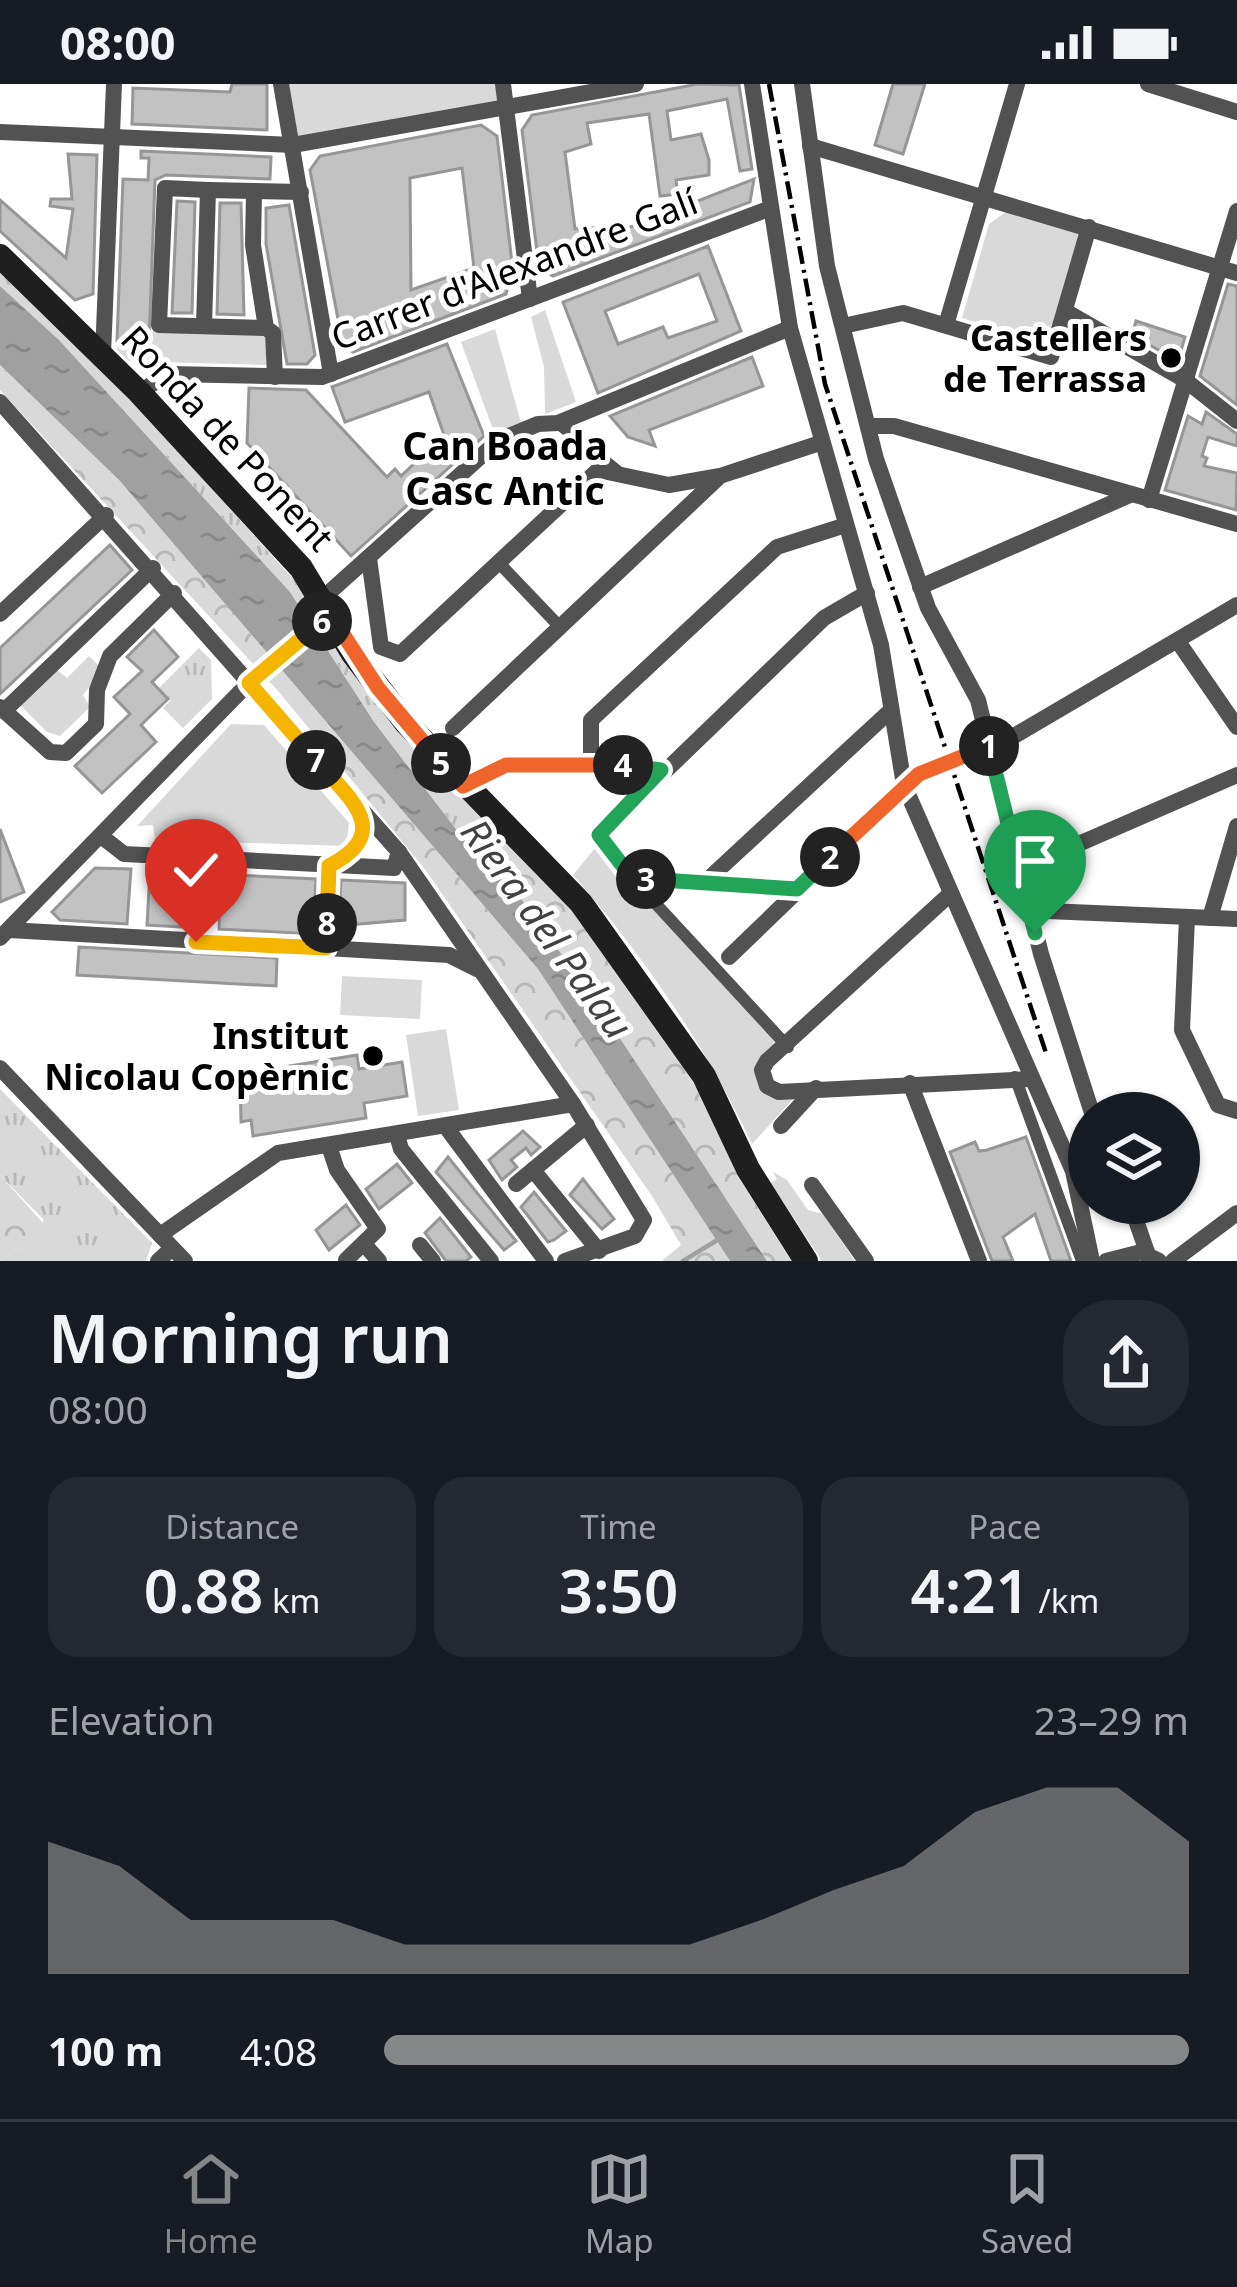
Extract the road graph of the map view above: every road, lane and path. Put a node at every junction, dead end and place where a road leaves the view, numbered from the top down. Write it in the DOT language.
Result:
graph roads {
  1 [pos="114,84"];
  2 [pos="281,84"];
  3 [pos="502,84"];
  4 [pos="635,84"];
  5 [pos="752,84"];
  6 [pos="802,84"];
  7 [pos="1017,84"];
  8 [pos="1148,84"];
  9 [pos="505,107"];
  10 [pos="1237,112"];
  11 [pos="0,132"];
  12 [pos="112,135"];
  13 [pos="293,145"];
  14 [pos="810,146"];
  15 [pos="208,190"];
  16 [pos="254,191"];
  17 [pos="301,193"];
  18 [pos="985,195"];
  19 [pos="772,208"];
  20 [pos="1237,211"];
  21 [pos="1089,227"];
  22 [pos="0,256"];
  23 [pos="1228,271"];
  24 [pos="530,299"];
  25 [pos="1065,311"];
  26 [pos="946,325"];
  27 [pos="204,326"];
  28 [pos="843,326"];
  29 [pos="266,328"];
  30 [pos="790,328"];
  31 [pos="103,355"];
  32 [pos="331,374"];
  33 [pos="275,377"];
  34 [pos="1186,380"];
  35 [pos="139,392"];
  36 [pos="0,402"];
  37 [pos="1237,421"];
  38 [pos="558,423"];
  39 [pos="869,426"];
  40 [pos="820,442"];
  41 [pos="622,475"];
  42 [pos="720,476"];
  43 [pos="1081,480"];
  44 [pos="1140,497"];
  45 [pos="1089,509"];
  46 [pos="106,515"];
  47 [pos="1237,524"];
  48 [pos="846,525"];
  49 [pos="369,558"];
  50 [pos="499,563"];
  51 [pos="152,568"];
  52 [pos="920,587"];
  53 [pos="174,593"];
  54 [pos="867,593"];
  55 [pos="1237,605"];
  56 [pos="322,613"];
  57 [pos="0,614"];
  58 [pos="560,627"];
  59 [pos="1180,644"];
  60 [pos="249,683"];
  61 [pos="2,709"];
  62 [pos="890,710"];
  63 [pos="1237,727"];
  64 [pos="453,728"];
  65 [pos="992,744"];
  66 [pos="591,761"];
  67 [pos="661,770"];
  68 [pos="1237,775"];
  69 [pos="904,785"];
  70 [pos="463,786"];
  71 [pos="359,809"];
  72 [pos="1237,826"];
  73 [pos="101,836"];
  74 [pos="361,845"];
  75 [pos="394,846"];
  76 [pos="329,866"];
  77 [pos="1021,868"];
  78 [pos="632,878"];
  79 [pos="704,884"];
  80 [pos="797,889"];
  81 [pos="949,895"];
  82 [pos="1027,897"];
  83 [pos="1187,918"];
  84 [pos="1210,918"];
  85 [pos="1237,920"];
  86 [pos="5,934"];
  87 [pos="326,948"];
  88 [pos="456,949"];
  89 [pos="729,957"];
  90 [pos="788,1047"];
  91 [pos="0,1068"];
  92 [pos="1023,1078"];
  93 [pos="910,1083"];
  94 [pos="817,1088"];
  95 [pos="1086,1092"];
  96 [pos="573,1105"];
  97 [pos="1237,1111"];
  98 [pos="586,1125"];
  99 [pos="781,1126"];
  100 [pos="446,1127"];
  101 [pos="397,1136"];
  102 [pos="329,1147"];
  103 [pos="532,1170"];
  104 [pos="516,1184"];
  105 [pos="812,1185"];
  106 [pos="1237,1213"];
  107 [pos="1139,1224"];
  108 [pos="365,1245"];
  109 [pos="420,1245"];
  110 [pos="169,1251"];
  111 [pos="599,1251"];
  112 [pos="1153,1257"];
  113 [pos="346,1260"];
  114 [pos="379,1261"];
  115 [pos="433,1261"];
  116 [pos="491,1261"];
  117 [pos="546,1261"];
  118 [pos="565,1261"];
  119 [pos="806,1261"];
  120 [pos="866,1261"];
  121 [pos="979,1261"];
  122 [pos="1082,1261"];
  123 [pos="1093,1261"];
  124 [pos="1106,1261"];
  125 [pos="1173,1261"];
  1 -- 12 [label="street"];
  2 -- 13 [label="street"];
  3 -- 9 [label="street"];
  4 -- 9 [label="street"];
  5 -- 19 [label="street"];
  6 -- 14 [label="street"];
  7 -- 18 [label="street"];
  8 -- 10 [label="street"];
  9 -- 13 [label="street"];
  9 -- 24 [label="street"];
  11 -- 12 [label="street"];
  12 -- 13 [label="street"];
  12 -- 31 [label="street"];
  13 -- 17 [label="street"];
  14 -- 18 [label="street"];
  14 -- 28 [label="street"];
  15 -- 16 [label="street"];
  15 -- 27 [label="street"];
  15 -- 27 [label="street"];
  16 -- 17 [label="street"];
  16 -- 29 [label="street"];
  17 -- 32 [label="street"];
  18 -- 21 [label="street"];
  18 -- 26 [label="street"];
  19 -- 24 [label="street, Carrer d'Alexandre Galí"];
  19 -- 30 [label="street"];
  20 -- 23 [label="street"];
  21 -- 23 [label="street"];
  21 -- 25 [label="street"];
  22 -- 31 [label="main road, Ronda de Ponent"];
  23 -- 34 [label="street"];
  24 -- 32 [label="street, Carrer d'Alexandre Galí"];
  25 -- 26 [label="street"];
  25 -- 34 [label="street"];
  26 -- 28 [label="street"];
  27 -- 29 [label="street"];
  28 -- 39 [label="street"];
  29 -- 33 [label="street"];
  30 -- 38 [label="street"];
  30 -- 40 [label="street"];
  31 -- 35 [label="main road, Ronda de Ponent"];
  32 -- 33 [label="street, Carrer d'Alexandre Galí"];
  33 -- 35 [label="street, Carrer d'Alexandre Galí"];
  34 -- 37 [label="street"];
  34 -- 44 [label="street"];
  35 -- 56 [label="main road, Ronda de Ponent"];
  36 -- 46 [label="street"];
  38 -- 41 [label="street"];
  38 -- 49 [label="street"];
  39 -- 43 [label="street"];
  39 -- 52 [label="street"];
  40 -- 42 [label="street"];
  40 -- 48 [label="street"];
  41 -- 42 [label="street"];
  41 -- 50 [label="street"];
  42 -- 58 [label="street"];
  43 -- 44 [label="street"];
  43 -- 45 [label="street"];
  44 -- 45 [label="street"];
  44 -- 47 [label="street"];
  45 -- 52 [label="street"];
  46 -- 51 [label="street"];
  46 -- 57 [label="street"];
  48 -- 54 [label="street"];
  48 -- 66 [label="street"];
  49 -- 50 [label="street"];
  49 -- 56 [label="street"];
  50 -- 58 [label="street"];
  51 -- 53 [label="street"];
  51 -- 61 [label="street"];
  52 -- 65 [label="street"];
  53 -- 60 [label="street"];
  53 -- 61 [label="street"];
  54 -- 62 [label="street"];
  54 -- 67 [label="street"];
  55 -- 59 [label="street"];
  56 -- 60 [label="street"];
  56 -- 70 [label="main road, Ronda de Ponent"];
  58 -- 64 [label="street"];
  59 -- 63 [label="street"];
  59 -- 65 [label="street"];
  60 -- 71 [label="street"];
  60 -- 73 [label="street"];
  62 -- 69 [label="street"];
  62 -- 79 [label="street"];
  65 -- 69 [label="street"];
  65 -- 77 [label="street"];
  66 -- 67 [label="street"];
  66 -- 70 [label="street"];
  67 -- 78 [label="street"];
  68 -- 77 [label="street"];
  69 -- 80 [label="street"];
  69 -- 81 [label="street"];
  70 -- 119 [label="main road, Ronda de Ponent"];
  71 -- 74 [label="street"];
  71 -- 75 [label="street"];
  72 -- 84 [label="street"];
  73 -- 76 [label="street"];
  73 -- 86 [label="street"];
  74 -- 75 [label="street"];
  74 -- 76 [label="street"];
  75 -- 76 [label="street"];
  75 -- 88 [label="street"];
  76 -- 87 [label="street"];
  77 -- 82 [label="street"];
  78 -- 79 [label="street"];
  78 -- 90 [label="street"];
  79 -- 80 [label="street"];
  80 -- 89 [label="street"];
  81 -- 90 [label="street"];
  81 -- 92 [label="street"];
  82 -- 83 [label="street"];
  82 -- 95 [label="street"];
  83 -- 84 [label="street"];
  83 -- 97 [label="street"];
  84 -- 85 [label="street"];
  86 -- 87 [label="street"];
  87 -- 88 [label="street"];
  88 -- 96 [label="street"];
  90 -- 94 [label="street"];
  91 -- 110 [label="street"];
  92 -- 93 [label="street"];
  92 -- 122 [label="street"];
  92 -- 123 [label="street"];
  93 -- 94 [label="street"];
  93 -- 121 [label="street"];
  94 -- 99 [label="street"];
  96 -- 98 [label="street"];
  96 -- 100 [label="street"];
  98 -- 103 [label="street"];
  98 -- 111 [label="street"];
  100 -- 101 [label="street"];
  100 -- 117 [label="street"];
  101 -- 102 [label="street"];
  101 -- 116 [label="street"];
  102 -- 108 [label="street"];
  102 -- 110 [label="street"];
  103 -- 104 [label="street"];
  103 -- 111 [label="street"];
  105 -- 120 [label="street"];
  106 -- 125 [label="street"];
  107 -- 112 [label="street"];
  108 -- 113 [label="street"];
  108 -- 114 [label="street"];
  109 -- 115 [label="street"];
  111 -- 118 [label="street"];
  112 -- 124 [label="street"];
}
